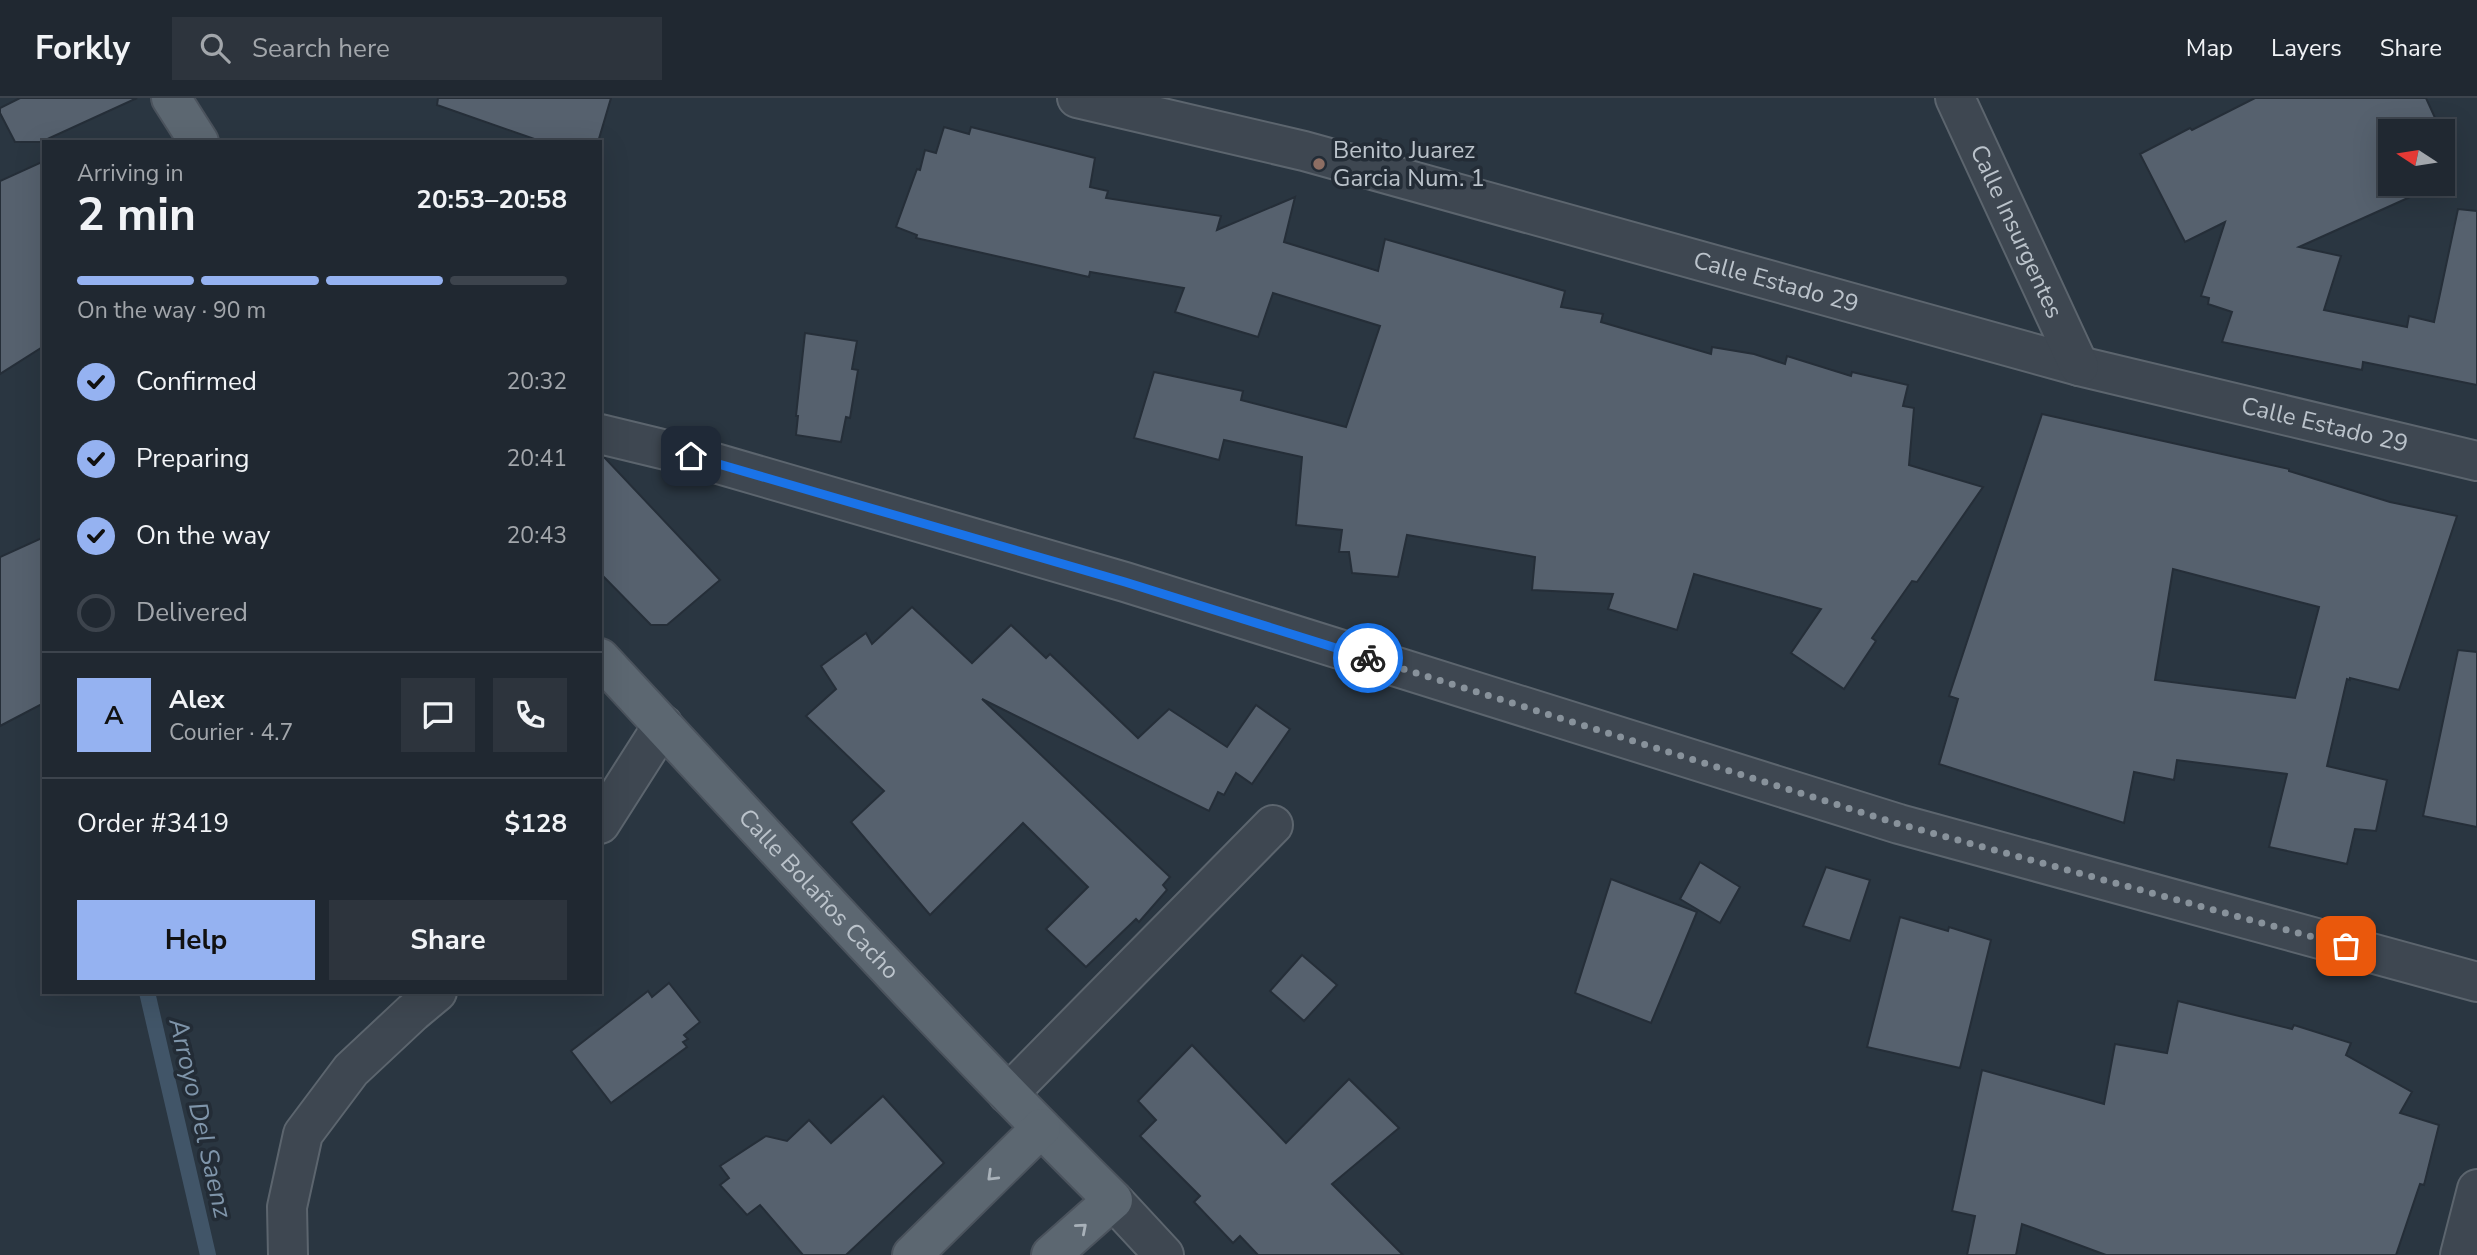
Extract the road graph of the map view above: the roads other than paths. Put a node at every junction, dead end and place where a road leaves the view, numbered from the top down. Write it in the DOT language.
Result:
graph roads {
  1 [pos="171,98"];
  2 [pos="1077,98"];
  3 [pos="1955,98"];
  4 [pos="198,140"];
  5 [pos="2079,366"];
  6 [pos="602,434"];
  7 [pos="2477,461"];
  8 [pos="602,660"];
  9 [pos="663,725"];
  10 [pos="602,821"];
  11 [pos="1273,825"];
  12 [pos="2477,982"];
  13 [pos="435,994"];
  14 [pos="1008,1094"];
  15 [pos="1041,1128"];
  16 [pos="2477,1189"];
  17 [pos="1113,1200"];
  18 [pos="288,1255"];
  19 [pos="912,1255"];
  20 [pos="1051,1255"];
  21 [pos="1164,1255"];
  22 [pos="2460,1255"];
  1 -- 4 [label="main road"];
  2 -- 5 [label="street, Calle Estado 29"];
  3 -- 5 [label="street, Calle Insurgentes"];
  5 -- 7 [label="street, Calle Estado 29"];
  6 -- 12 [label="street"];
  8 -- 9 [label="main road, Calle Bolaños Cacho"];
  9 -- 10 [label="street"];
  9 -- 14 [label="main road, Calle Bolaños Cacho"];
  11 -- 14 [label="street"];
  13 -- 18 [label="street"];
  14 -- 15 [label="main road, Calle Bolaños Cacho"];
  15 -- 17 [label="main road, Calle Bolaños Cacho"];
  15 -- 19 [label="main road, one-way"];
  16 -- 22 [label="street"];
  20 -- 17 [label="main road, one-way"];
  17 -- 21 [label="street"];
}
